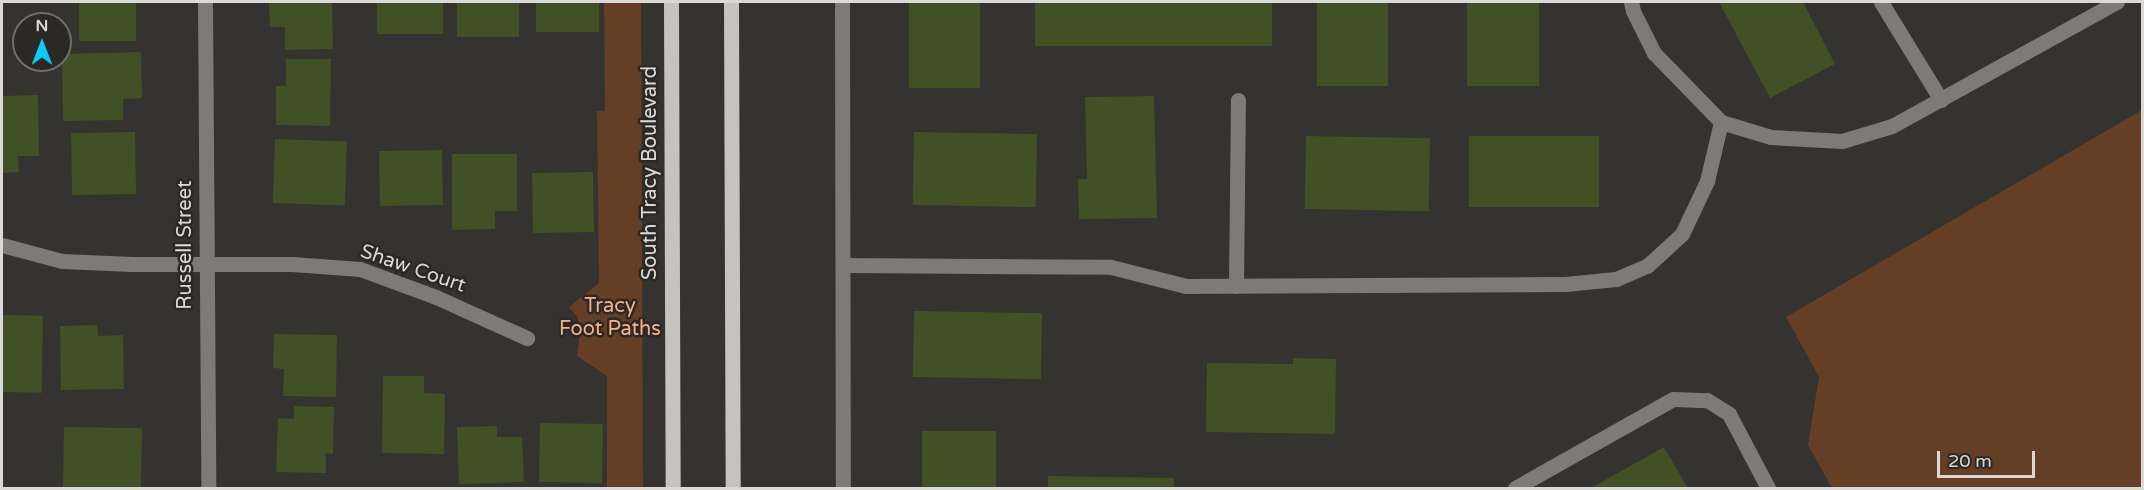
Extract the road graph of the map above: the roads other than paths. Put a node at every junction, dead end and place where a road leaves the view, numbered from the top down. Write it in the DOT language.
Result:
graph roads {
  1 [pos="205,2"];
  2 [pos="671,2"];
  3 [pos="731,2"];
  4 [pos="842,2"];
  5 [pos="1631,2"];
  6 [pos="1881,2"];
  7 [pos="2117,2"];
  8 [pos="1238,100"];
  9 [pos="1941,100"];
  10 [pos="1721,122"];
  11 [pos="2,245"];
  12 [pos="206,264"];
  13 [pos="843,265"];
  14 [pos="1236,286"];
  15 [pos="527,338"];
  16 [pos="208,489"];
  17 [pos="673,489"];
  18 [pos="733,489"];
  19 [pos="843,489"];
  20 [pos="1515,489"];
  21 [pos="1768,489"];
  1 -- 12 [label="street, Russell Street"];
  2 -- 17 [label="main road, South Tracy Boulevard"];
  3 -- 18 [label="main road"];
  4 -- 13 [label="street"];
  5 -- 10 [label="street"];
  6 -- 9 [label="street"];
  7 -- 9 [label="street"];
  8 -- 14 [label="street"];
  9 -- 10 [label="street"];
  10 -- 14 [label="street"];
  11 -- 12 [label="street, Shaw Court"];
  12 -- 15 [label="street, Shaw Court"];
  12 -- 16 [label="street, Russell Street"];
  13 -- 14 [label="street"];
  13 -- 19 [label="street"];
  20 -- 21 [label="street"];
}
